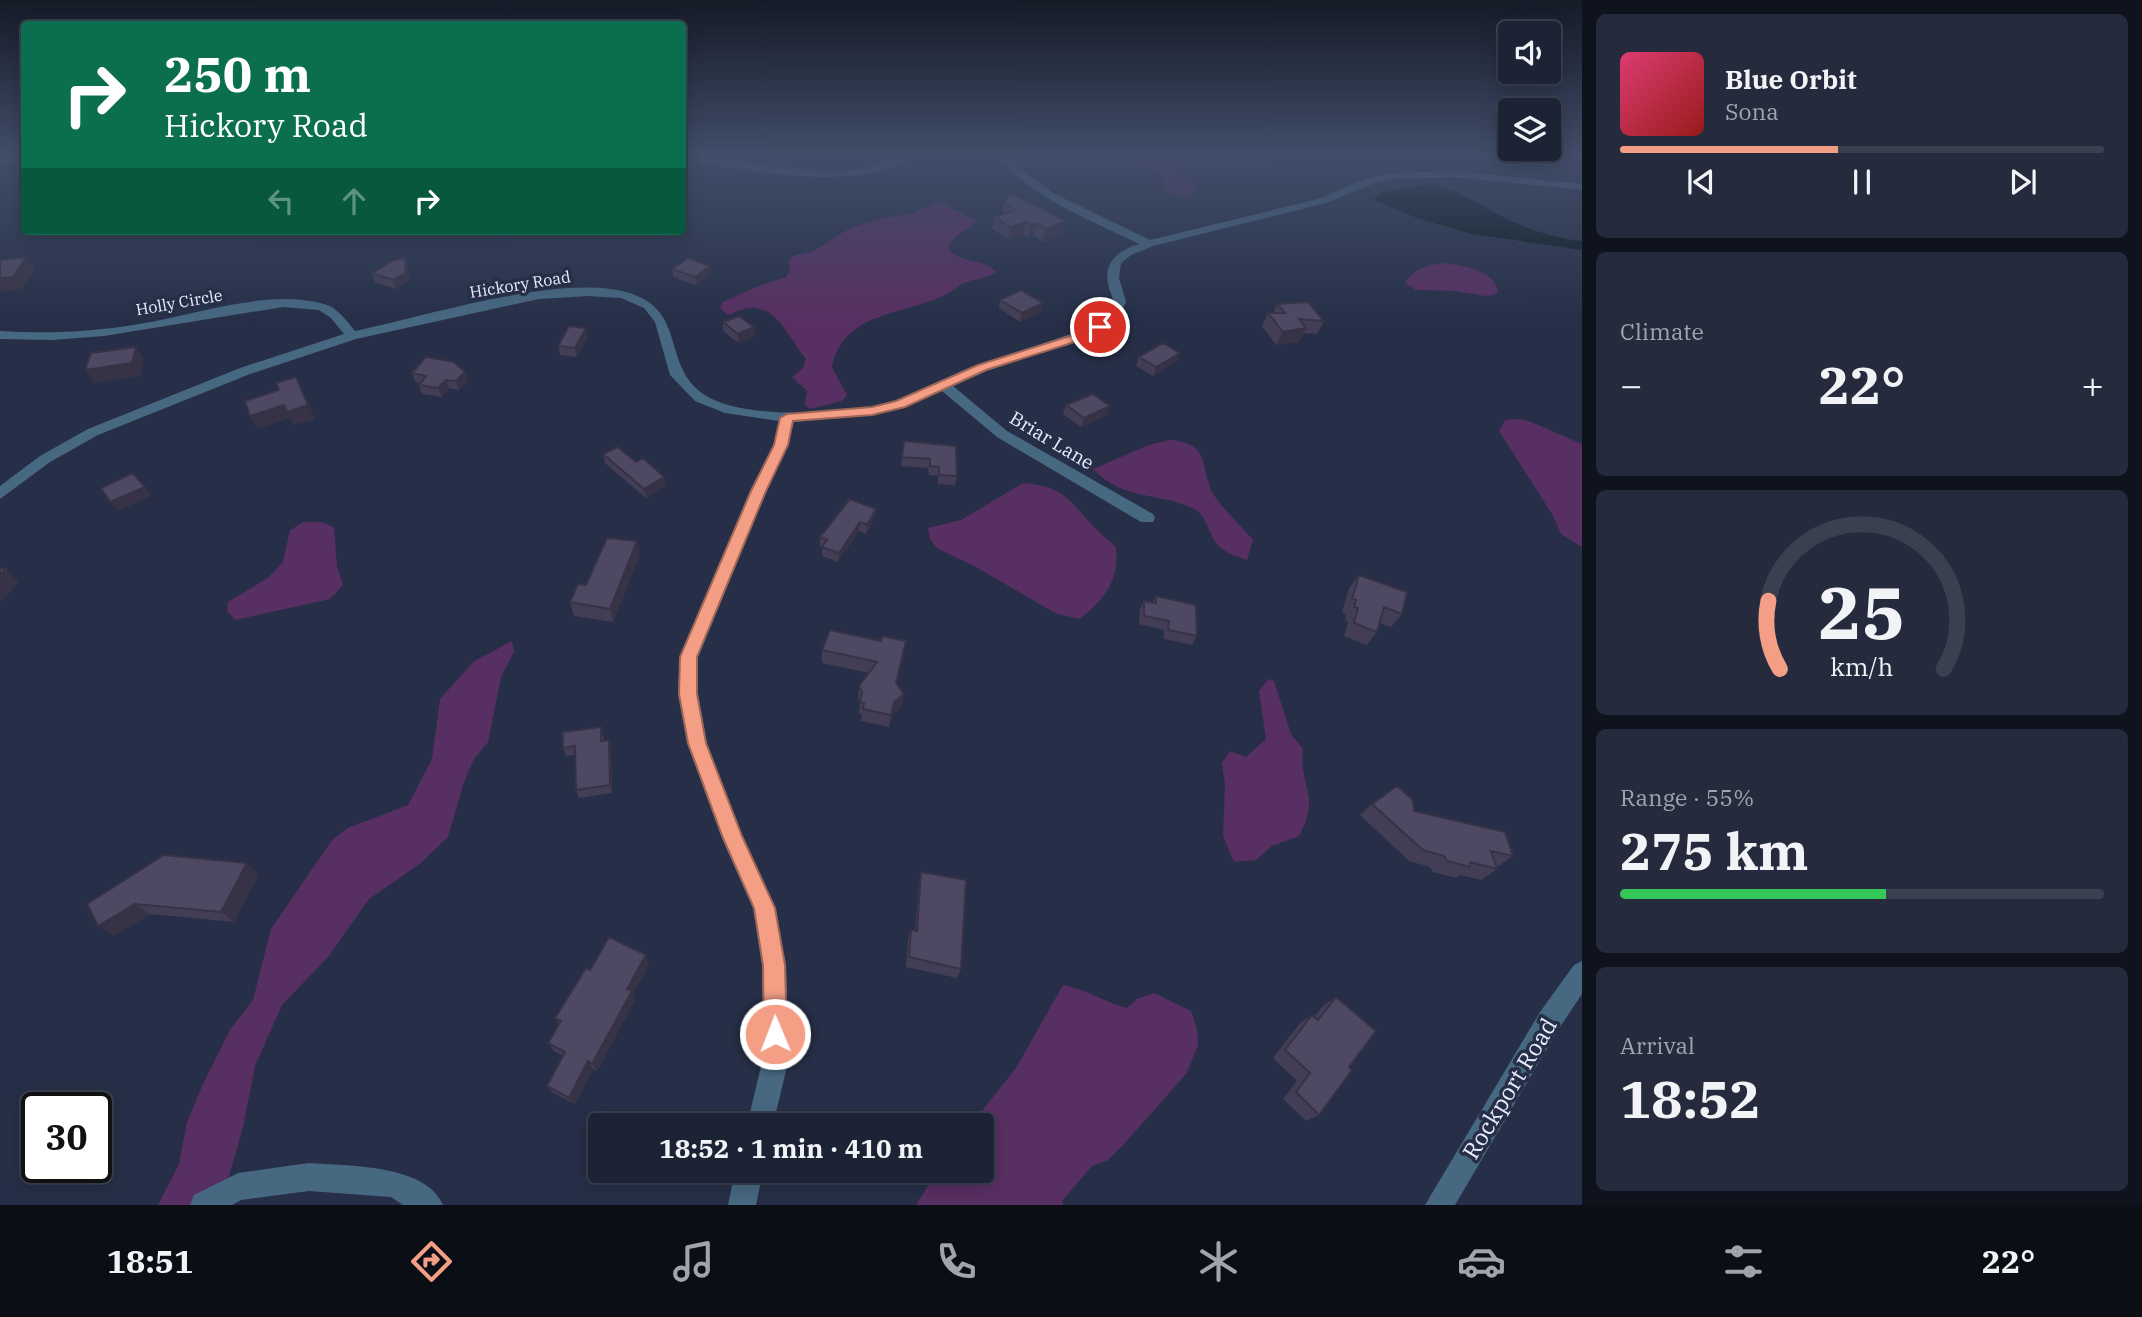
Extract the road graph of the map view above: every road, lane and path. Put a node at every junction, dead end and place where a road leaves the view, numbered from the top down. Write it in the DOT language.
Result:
graph roads {
  1 [pos="1082,210"];
  2 [pos="1285,210"];
  3 [pos="1149,244"];
  4 [pos="0,335"];
  5 [pos="352,337"];
  6 [pos="943,385"];
  7 [pos="787,418"];
  8 [pos="0,494"];
  9 [pos="1147,519"];
  10 [pos="1582,973"];
  11 [pos="763,1113"];
  12 [pos="747,1183"];
  13 [pos="204,1205"];
  14 [pos="429,1205"];
  15 [pos="742,1205"];
  16 [pos="1439,1205"];
  1 -- 3 [label="street"];
  2 -- 3 [label="street"];
  3 -- 6 [label="street, Hickory Road"];
  4 -- 5 [label="street, Holly Circle"];
  5 -- 7 [label="street, Hickory Road"];
  5 -- 8 [label="street, Hickory Road"];
  6 -- 7 [label="street, Hickory Road"];
  6 -- 9 [label="street, Briar Lane"];
  7 -- 11 [label="street"];
  10 -- 16 [label="street, Rockport Road"];
  12 -- 15 [label="street"];
  13 -- 14 [label="street"];
}
